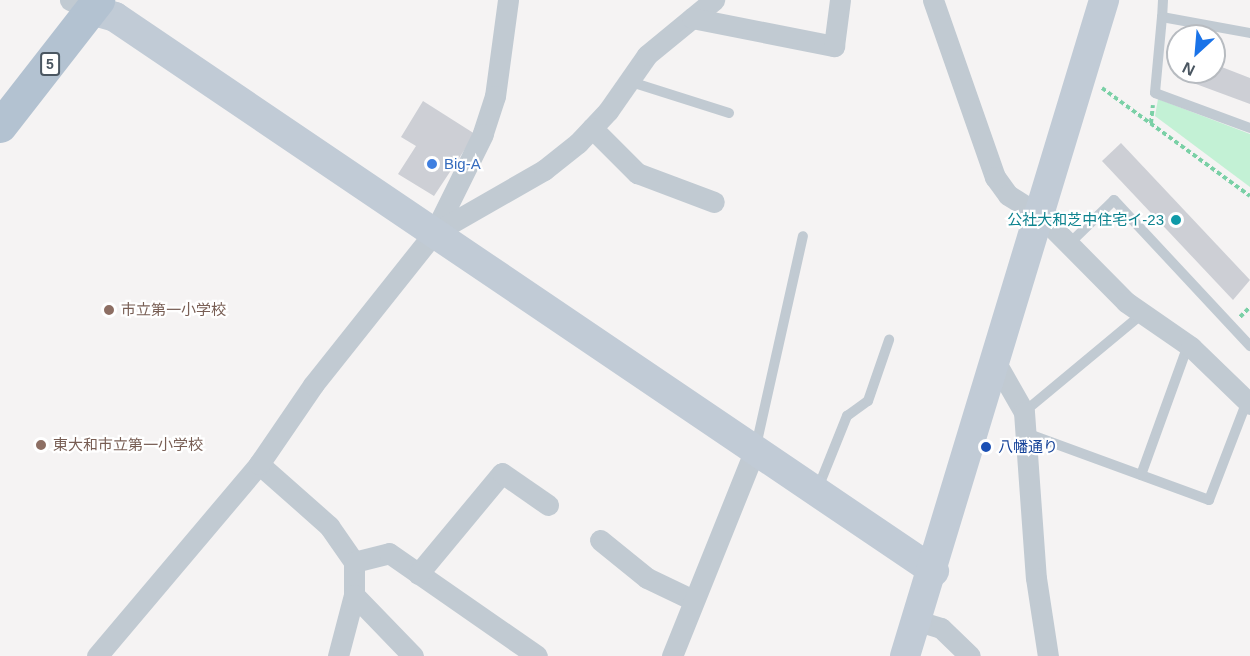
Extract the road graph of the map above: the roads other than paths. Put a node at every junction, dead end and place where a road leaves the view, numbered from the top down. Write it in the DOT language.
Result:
graph roads {
  1 [pos="508,0"];
  2 [pos="714,0"];
  3 [pos="840,0"];
  4 [pos="933,0"];
  5 [pos="1104,0"];
  6 [pos="1163,0"];
  7 [pos="86,3"];
  8 [pos="1162,17"];
  9 [pos="692,18"];
  10 [pos="1250,33"];
  11 [pos="628,81"];
  12 [pos="729,113"];
  13 [pos="0,126"];
  14 [pos="592,128"];
  15 [pos="1250,128"];
  16 [pos="714,202"];
  17 [pos="1040,213"];
  18 [pos="434,232"];
  19 [pos="803,236"];
  20 [pos="1071,242"];
  21 [pos="1141,315"];
  22 [pos="889,340"];
  23 [pos="1188,345"];
  24 [pos="1250,346"];
  25 [pos="996,363"];
  26 [pos="1248,402"];
  27 [pos="1025,422"];
  28 [pos="755,450"];
  29 [pos="259,465"];
  30 [pos="1141,475"];
  31 [pos="816,491"];
  32 [pos="548,505"];
  33 [pos="600,540"];
  34 [pos="354,562"];
  35 [pos="934,571"];
  36 [pos="418,574"];
  37 [pos="354,596"];
  38 [pos="693,600"];
  39 [pos="918,621"];
  40 [pos="97,656"];
  41 [pos="338,656"];
  42 [pos="413,656"];
  43 [pos="537,656"];
  44 [pos="672,656"];
  45 [pos="905,656"];
  46 [pos="970,656"];
  47 [pos="1048,656"];
  1 -- 18 [label="street"];
  2 -- 9 [label="street"];
  3 -- 9 [label="street"];
  4 -- 17 [label="street"];
  5 -- 17 [label="street"];
  6 -- 8 [label="lane"];
  7 -- 13 [label="main road, 5"];
  7 -- 18 [label="street"];
  8 -- 10 [label="lane"];
  8 -- 15 [label="lane"];
  9 -- 11 [label="street"];
  11 -- 12 [label="lane"];
  11 -- 14 [label="street"];
  14 -- 16 [label="street"];
  14 -- 18 [label="street"];
  17 -- 20 [label="street"];
  17 -- 25 [label="street"];
  18 -- 28 [label="street"];
  18 -- 29 [label="street"];
  19 -- 28 [label="lane"];
  20 -- 21 [label="street"];
  20 -- 24 [label="lane"];
  21 -- 23 [label="street"];
  21 -- 27 [label="lane"];
  22 -- 31 [label="lane"];
  23 -- 26 [label="street"];
  23 -- 30 [label="lane"];
  25 -- 27 [label="street"];
  25 -- 35 [label="street"];
  26 -- 30 [label="lane"];
  27 -- 30 [label="lane"];
  27 -- 47 [label="street"];
  28 -- 31 [label="street"];
  28 -- 38 [label="street"];
  29 -- 34 [label="street"];
  29 -- 40 [label="street"];
  31 -- 35 [label="street"];
  32 -- 36 [label="street"];
  33 -- 38 [label="street"];
  34 -- 36 [label="street"];
  34 -- 37 [label="street"];
  35 -- 39 [label="street"];
  36 -- 43 [label="street"];
  37 -- 41 [label="street"];
  37 -- 42 [label="street"];
  38 -- 44 [label="street"];
  39 -- 45 [label="street"];
  39 -- 46 [label="street"];
}
